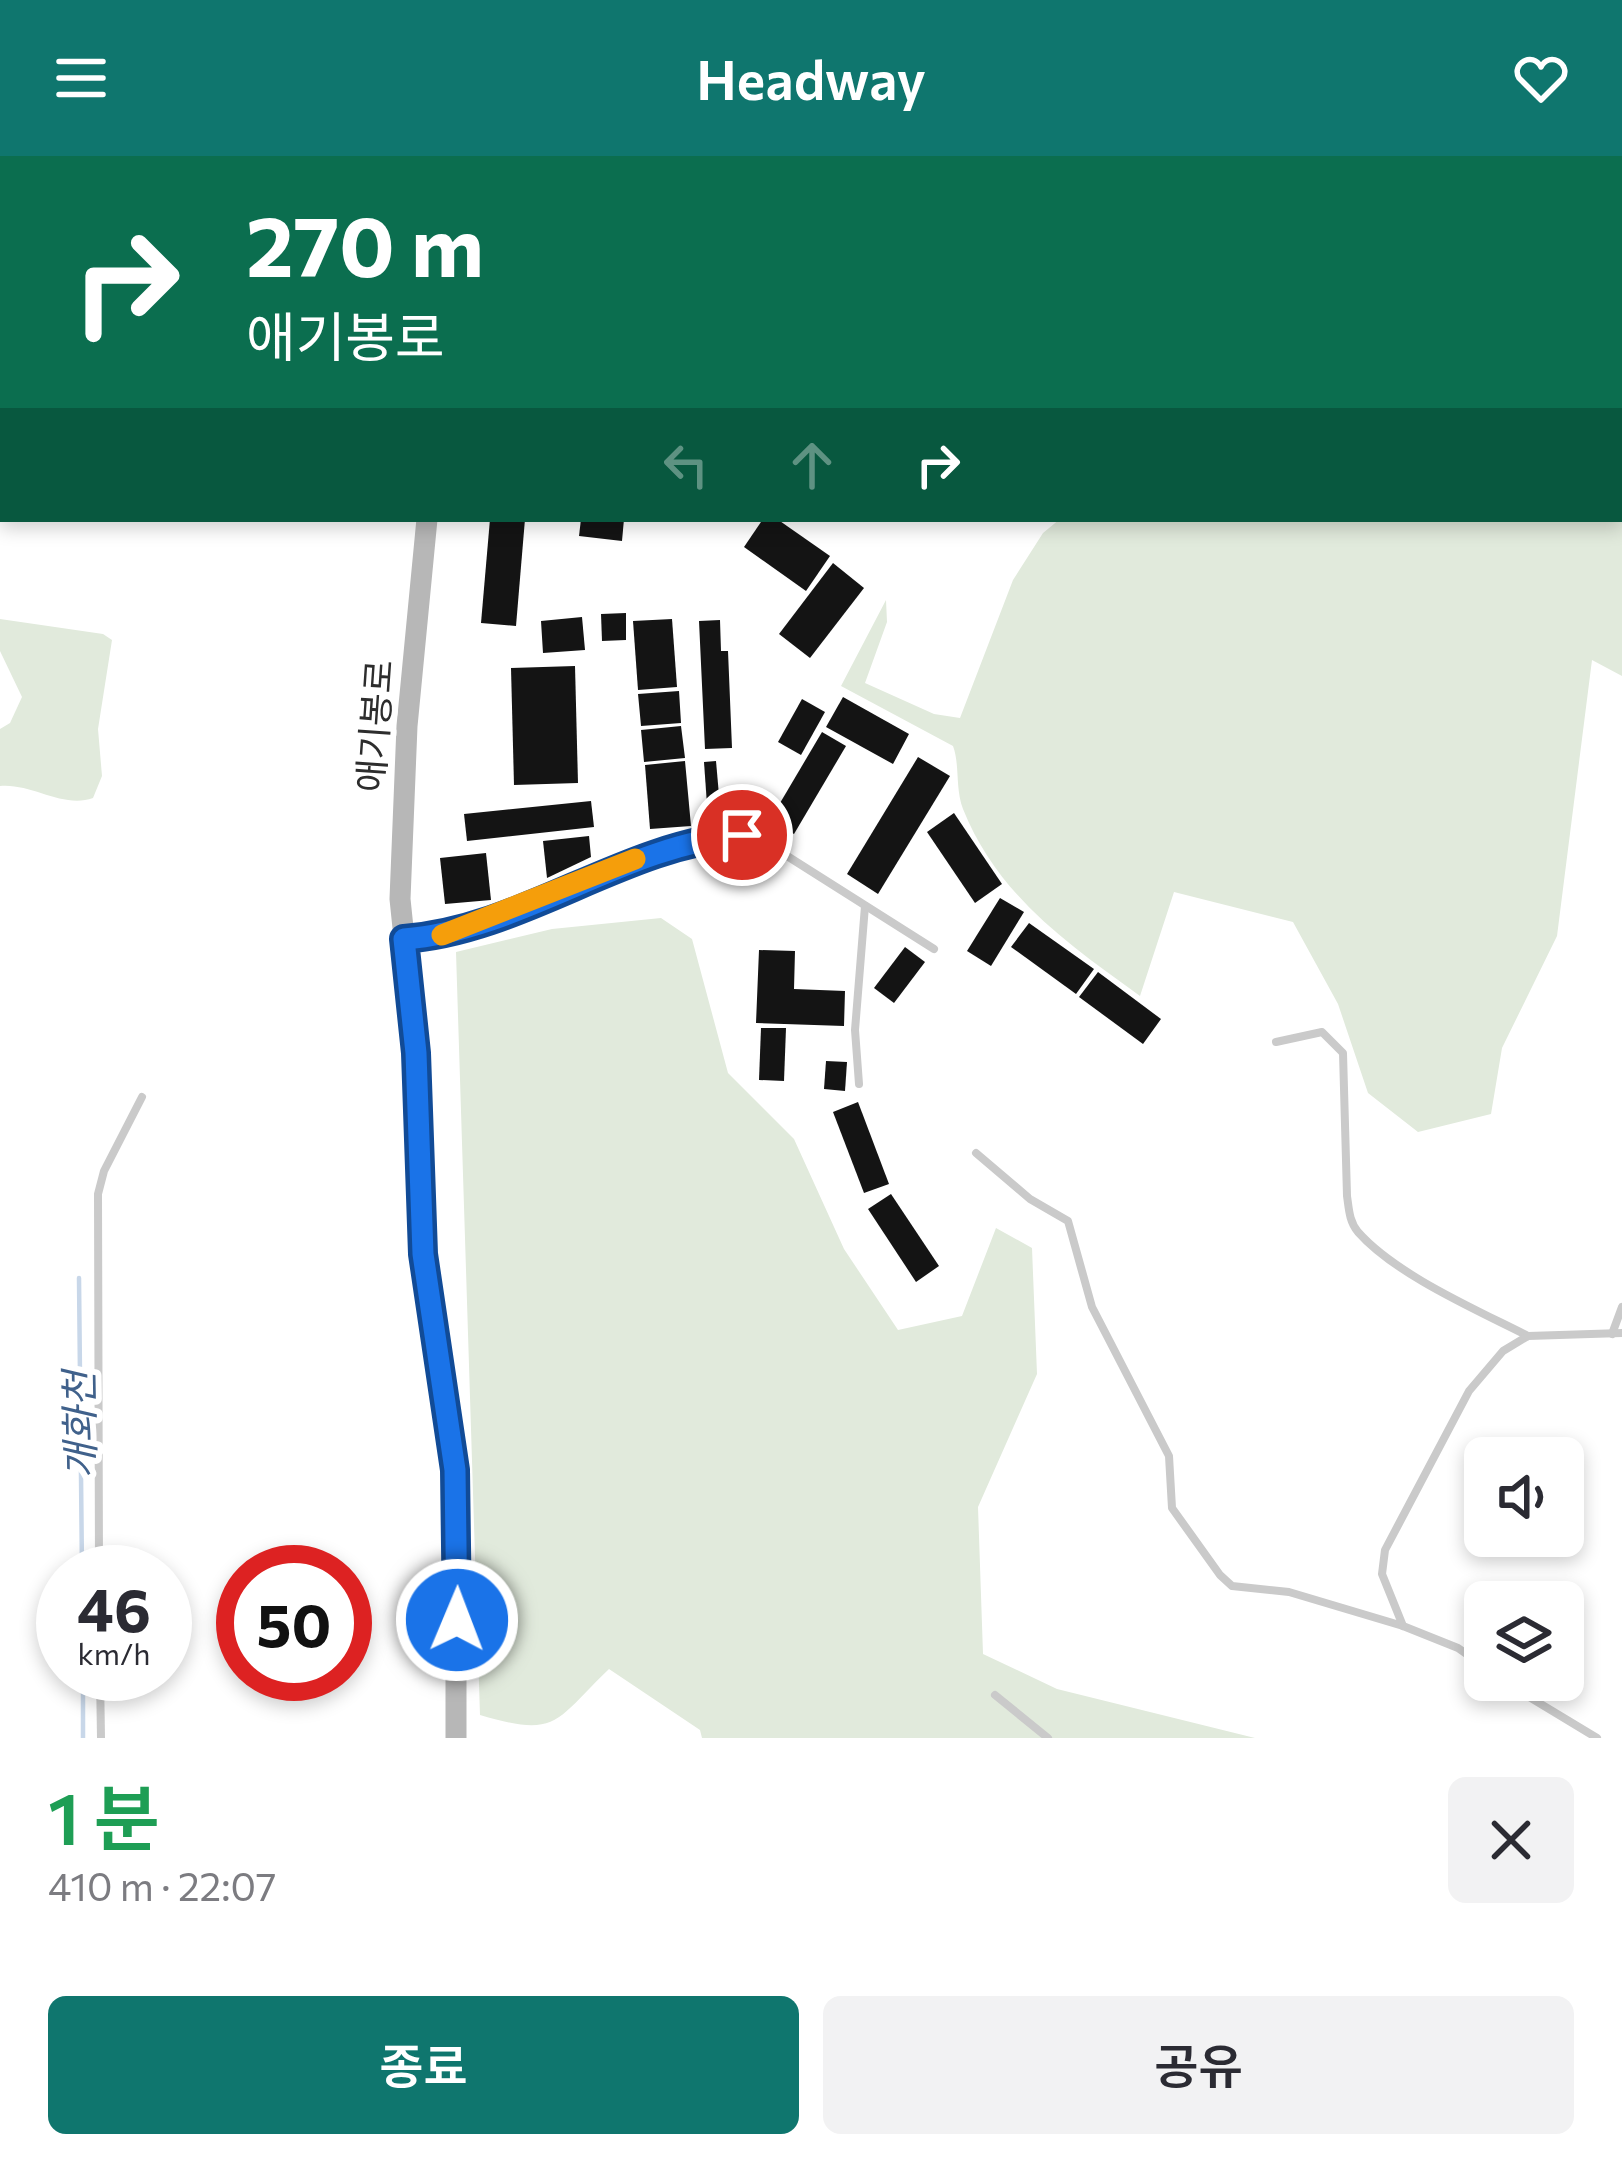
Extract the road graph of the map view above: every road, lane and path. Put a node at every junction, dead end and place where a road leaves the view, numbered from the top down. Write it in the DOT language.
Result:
graph roads {
  1 [pos="427,522"];
  2 [pos="865,906"];
  3 [pos="404,939"];
  4 [pos="934,949"];
  5 [pos="1276,1042"];
  6 [pos="859,1084"];
  7 [pos="142,1097"];
  8 [pos="976,1153"];
  9 [pos="1622,1307"];
  10 [pos="1617,1334"];
  11 [pos="1528,1336"];
  12 [pos="99,1545"];
  13 [pos="1403,1626"];
  14 [pos="1464,1652"];
  15 [pos="995,1695"];
  16 [pos="100,1701"];
  17 [pos="1536,1701"];
  18 [pos="101,1738"];
  19 [pos="456,1738"];
  20 [pos="1048,1738"];
  21 [pos="1597,1738"];
  1 -- 3 [label="main road, 애기봉로"];
  2 -- 3 [label="lane"];
  2 -- 4 [label="lane"];
  2 -- 6 [label="lane"];
  3 -- 19 [label="main road, 애기봉로"];
  5 -- 11 [label="lane"];
  7 -- 12 [label="lane"];
  8 -- 13 [label="lane"];
  9 -- 10 [label="lane"];
  10 -- 11 [label="lane"];
  11 -- 13 [label="lane"];
  13 -- 14 [label="lane"];
  15 -- 20 [label="lane"];
  16 -- 18 [label="lane"];
  17 -- 21 [label="lane"];
}
